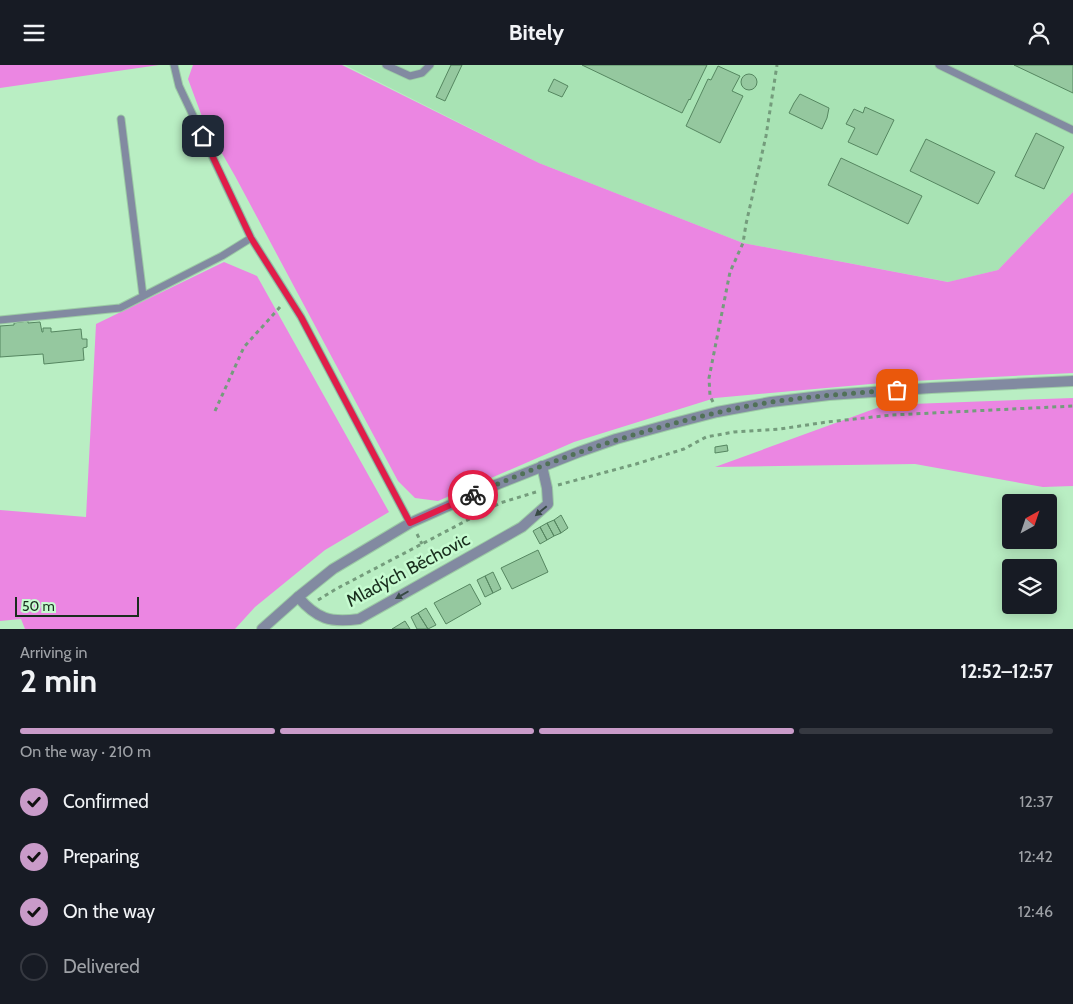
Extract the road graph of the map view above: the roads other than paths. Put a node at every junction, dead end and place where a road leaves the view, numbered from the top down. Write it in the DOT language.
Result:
graph roads {
  1 [pos="174,65"];
  2 [pos="386,65"];
  3 [pos="430,65"];
  4 [pos="939,65"];
  5 [pos="121,119"];
  6 [pos="1073,130"];
  7 [pos="251,238"];
  8 [pos="143,296"];
  9 [pos="0,320"];
  10 [pos="1073,381"];
  11 [pos="542,466"];
  12 [pos="410,523"];
  13 [pos="298,597"];
  14 [pos="262,629"];
  1 -- 7 [label="lane"];
  2 -- 3 [label="lane"];
  4 -- 6 [label="lane"];
  5 -- 8 [label="lane"];
  7 -- 8 [label="lane"];
  7 -- 12 [label="lane"];
  8 -- 9 [label="lane"];
  10 -- 11 [label="street, Mladých Běchovic"];
  11 -- 12 [label="street, Mladých Běchovic"];
  11 -- 13 [label="street, Mladých Běchovic, one-way"];
  12 -- 13 [label="street, Mladých Běchovic"];
  13 -- 14 [label="street, Mladých Běchovic"];
}
